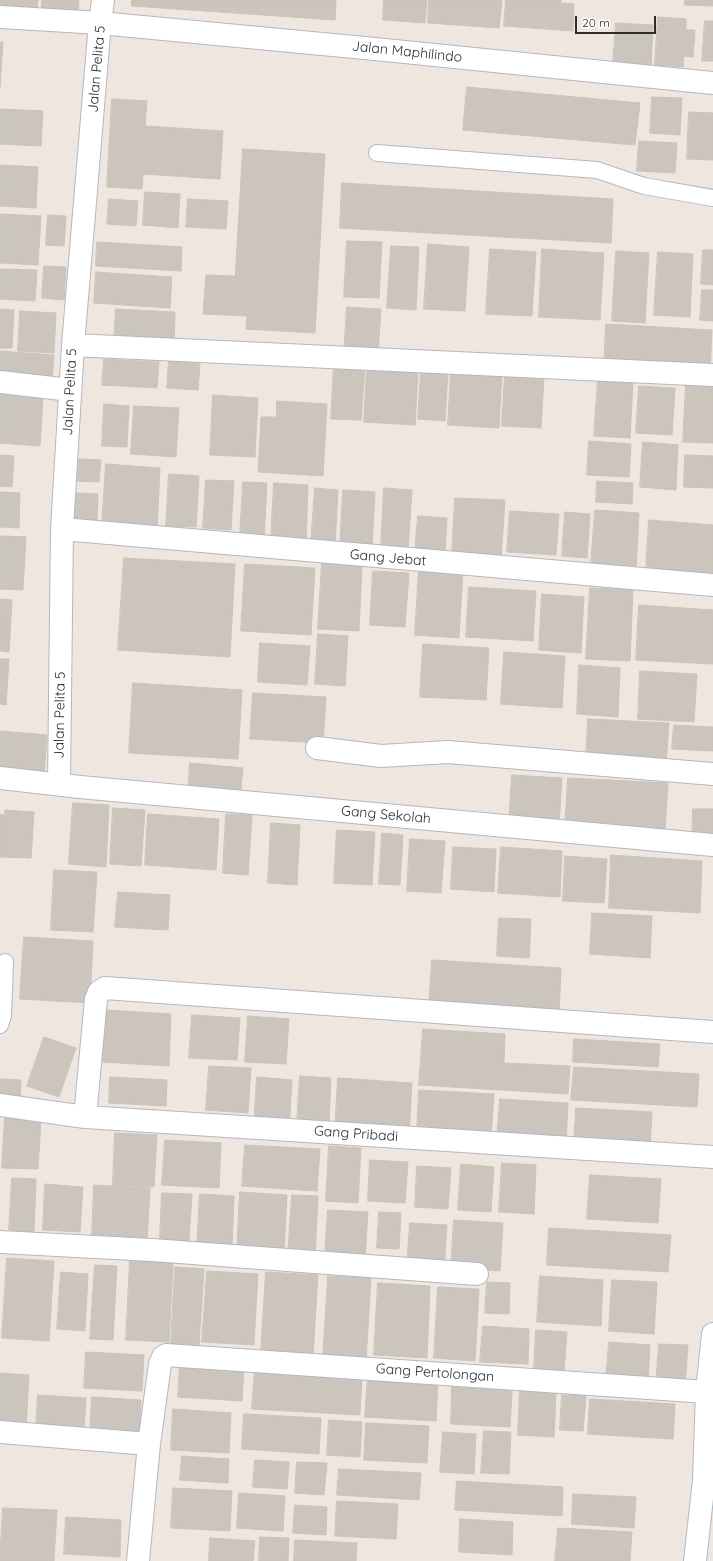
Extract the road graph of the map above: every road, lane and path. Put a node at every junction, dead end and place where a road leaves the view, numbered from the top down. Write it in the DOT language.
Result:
graph roads {
  1 [pos="103,0"];
  2 [pos="0,17"];
  3 [pos="100,23"];
  4 [pos="713,83"];
  5 [pos="377,153"];
  6 [pos="713,198"];
  7 [pos="73,345"];
  8 [pos="713,375"];
  9 [pos="0,382"];
  10 [pos="70,390"];
  11 [pos="62,529"];
  12 [pos="713,585"];
  13 [pos="317,748"];
  14 [pos="713,774"];
  15 [pos="0,778"];
  16 [pos="59,784"];
  17 [pos="713,845"];
  18 [pos="5,962"];
  19 [pos="0,1024"];
  20 [pos="713,1032"];
  21 [pos="0,1105"];
  22 [pos="85,1117"];
  23 [pos="713,1157"];
  24 [pos="0,1242"];
  25 [pos="477,1274"];
  26 [pos="713,1334"];
  27 [pos="707,1392"];
  28 [pos="0,1432"];
  29 [pos="149,1444"];
  30 [pos="708,1480"];
  31 [pos="138,1561"];
  32 [pos="695,1561"];
  1 -- 3 [label="street, Jalan Pelita 5"];
  2 -- 3 [label="street, Jalan Maphilindo"];
  3 -- 4 [label="street, Jalan Maphilindo"];
  3 -- 7 [label="street, Jalan Pelita 5"];
  5 -- 6 [label="lane"];
  7 -- 8 [label="street"];
  7 -- 10 [label="street, Jalan Pelita 5"];
  9 -- 10 [label="street"];
  10 -- 11 [label="street, Jalan Pelita 5"];
  11 -- 12 [label="street, Gang Jebat"];
  11 -- 16 [label="street, Jalan Pelita 5"];
  13 -- 14 [label="street"];
  15 -- 16 [label="street, Gang Sekolah"];
  16 -- 17 [label="street, Gang Sekolah"];
  18 -- 19 [label="lane"];
  20 -- 22 [label="street"];
  21 -- 22 [label="street, Gang Pribadi"];
  22 -- 23 [label="street, Gang Pribadi"];
  24 -- 25 [label="street"];
  26 -- 27 [label="street"];
  27 -- 29 [label="street, Gang Pertolongan"];
  27 -- 30 [label="street"];
  28 -- 29 [label="street"];
  29 -- 31 [label="street"];
  30 -- 32 [label="street"];
}
